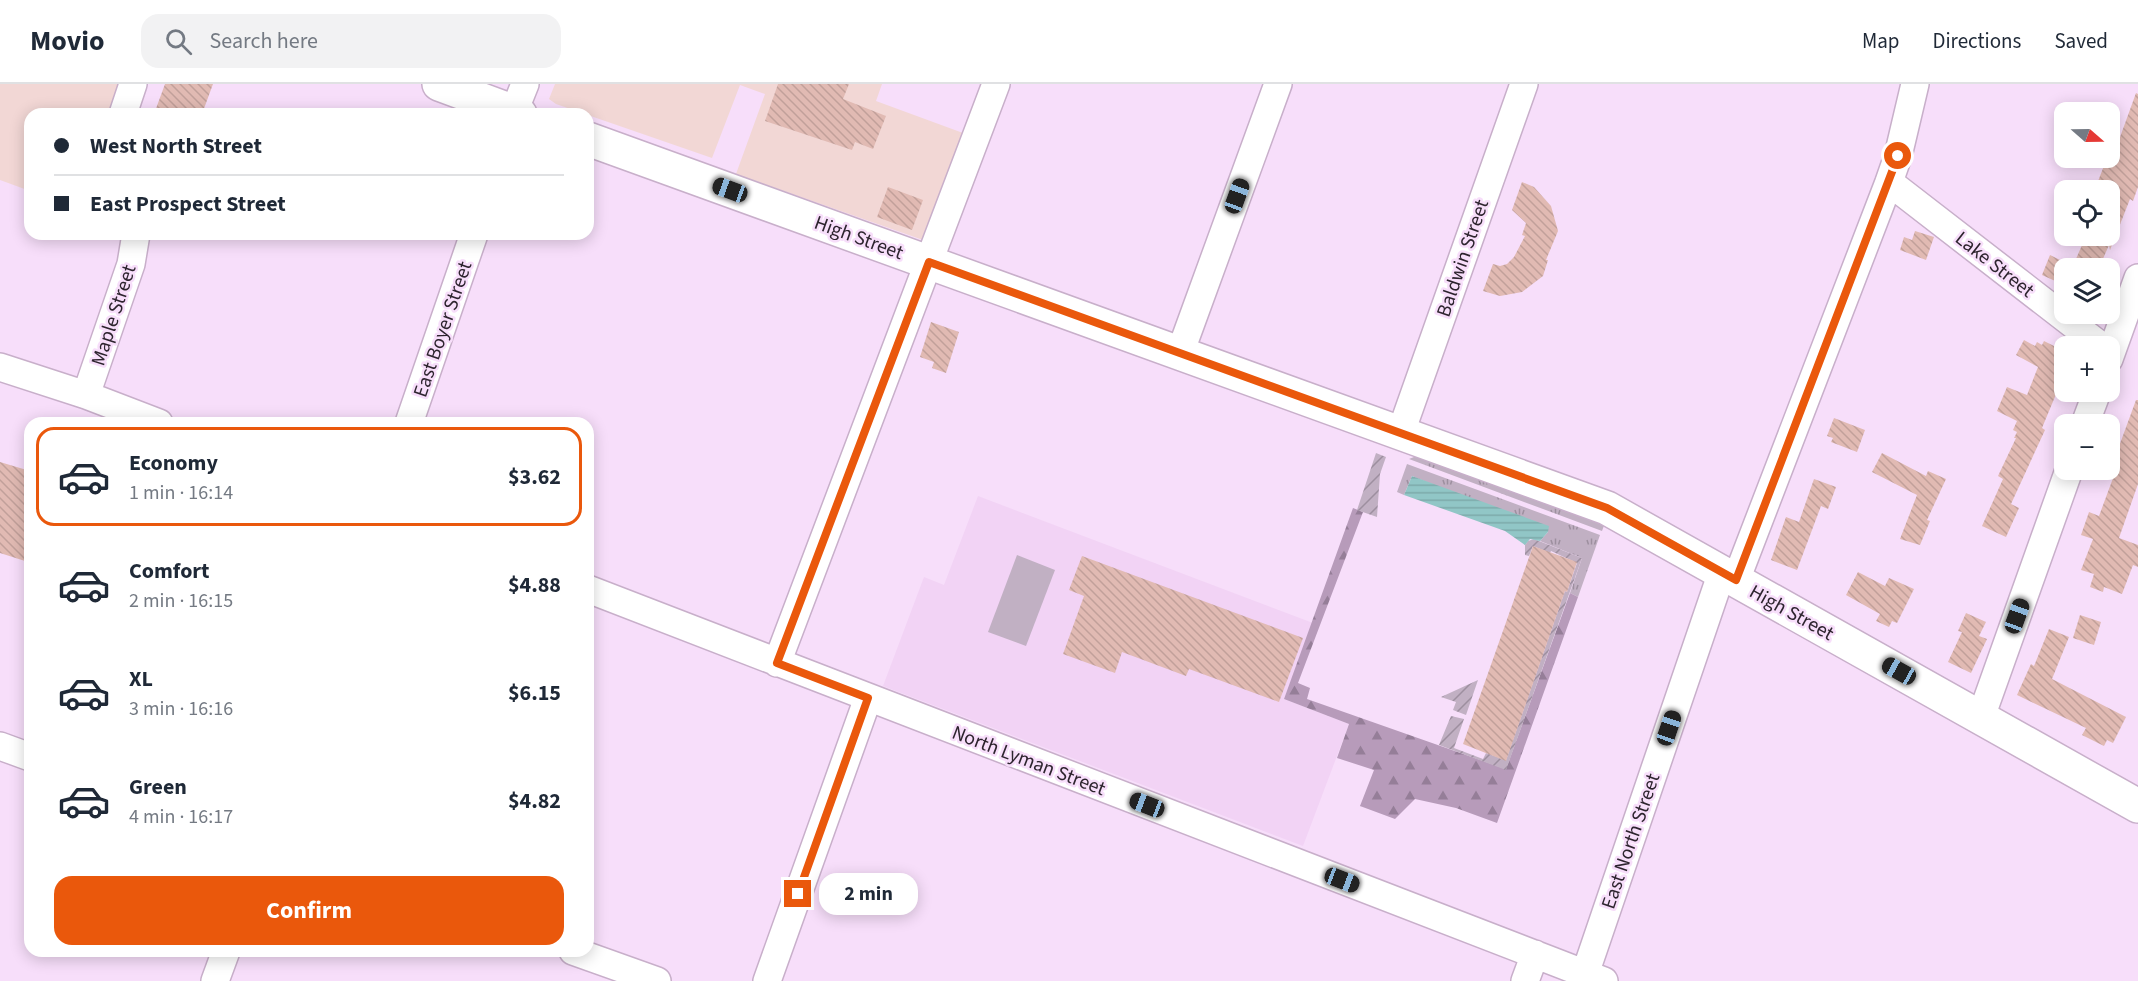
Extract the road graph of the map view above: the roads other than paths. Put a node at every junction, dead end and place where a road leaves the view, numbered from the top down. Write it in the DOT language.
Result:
graph roads {
  1 [pos="133,84"];
  2 [pos="439,84"];
  3 [pos="996,84"];
  4 [pos="1278,84"];
  5 [pos="1524,84"];
  6 [pos="1915,84"];
  7 [pos="518,106"];
  8 [pos="125,108"];
  9 [pos="594,141"];
  10 [pos="1889,182"];
  11 [pos="135,240"];
  12 [pos="472,240"];
  13 [pos="929,262"];
  14 [pos="2138,278"];
  15 [pos="2085,336"];
  16 [pos="2114,336"];
  17 [pos="1180,354"];
  18 [pos="0,367"];
  19 [pos="86,395"];
  20 [pos="143,417"];
  21 [pos="411,417"];
  22 [pos="1401,432"];
  23 [pos="2065,480"];
  24 [pos="1729,576"];
  25 [pos="594,591"];
  26 [pos="777,663"];
  27 [pos="868,698"];
  28 [pos="1981,717"];
  29 [pos="0,746"];
  30 [pos="24,755"];
  31 [pos="2138,806"];
  32 [pos="1535,954"];
  33 [pos="224,957"];
  34 [pos="590,957"];
  35 [pos="1595,977"];
  36 [pos="215,981"];
  37 [pos="657,981"];
  38 [pos="767,981"];
  39 [pos="1526,981"];
  1 -- 8 [label="street"];
  2 -- 7 [label="main road"];
  3 -- 13 [label="street"];
  4 -- 17 [label="street"];
  5 -- 22 [label="street, Baldwin Street"];
  6 -- 10 [label="street, East North Street"];
  9 -- 13 [label="main road, High Street"];
  10 -- 15 [label="street, Lake Street"];
  10 -- 24 [label="street, East North Street"];
  11 -- 19 [label="street, Maple Street"];
  12 -- 21 [label="street, East Boyer Street"];
  13 -- 17 [label="main road, High Street"];
  13 -- 26 [label="street"];
  14 -- 16 [label="street"];
  17 -- 22 [label="main road, High Street"];
  18 -- 19 [label="street"];
  19 -- 20 [label="street"];
  22 -- 24 [label="main road, High Street"];
  23 -- 28 [label="street"];
  24 -- 28 [label="main road, High Street"];
  24 -- 35 [label="street, East North Street"];
  25 -- 26 [label="street, North Lyman Street"];
  26 -- 27 [label="street, North Lyman Street"];
  27 -- 32 [label="street, North Lyman Street"];
  27 -- 38 [label="street"];
  28 -- 31 [label="main road, High Street"];
  29 -- 30 [label="street"];
  32 -- 35 [label="street, North Lyman Street"];
  32 -- 39 [label="street"];
  33 -- 36 [label="street"];
  34 -- 37 [label="street"];
}
